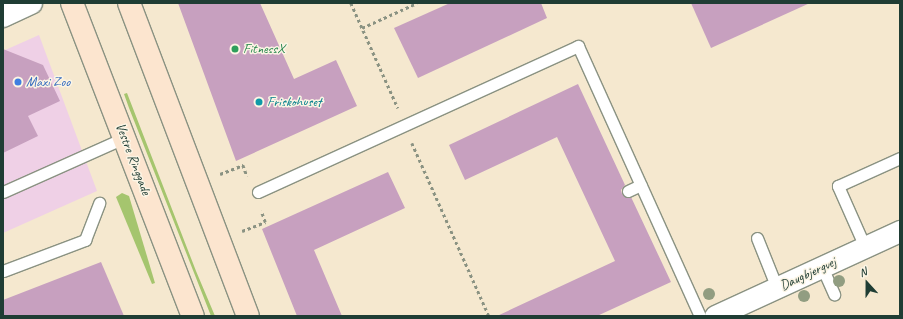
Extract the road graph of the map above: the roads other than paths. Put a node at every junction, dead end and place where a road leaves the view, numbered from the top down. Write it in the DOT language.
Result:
graph roads {
  1 [pos="31,3"];
  2 [pos="72,3"];
  3 [pos="129,3"];
  4 [pos="3,16"];
  5 [pos="124,138"];
  6 [pos="900,158"];
  7 [pos="641,185"];
  8 [pos="628,191"];
  9 [pos="3,192"];
  10 [pos="258,192"];
  11 [pos="99,203"];
  12 [pos="900,232"];
  13 [pos="757,238"];
  14 [pos="865,247"];
  15 [pos="822,267"];
  16 [pos="3,271"];
  17 [pos="777,288"];
  18 [pos="834,294"];
  19 [pos="193,316"];
  20 [pos="248,316"];
  21 [pos="700,316"];
  22 [pos="715,316"];
  1 -- 4 [label="street"];
  2 -- 5 [label="main road, Vestre Ringgade"];
  3 -- 20 [label="main road"];
  5 -- 9 [label="lane"];
  5 -- 19 [label="main road, Vestre Ringgade"];
  6 -- 14 [label="lane"];
  7 -- 8 [label="lane"];
  7 -- 10 [label="lane"];
  7 -- 21 [label="lane"];
  11 -- 16 [label="lane"];
  12 -- 14 [label="street, Daugbjergvej"];
  13 -- 17 [label="lane"];
  14 -- 15 [label="street, Daugbjergvej"];
  15 -- 17 [label="street, Daugbjergvej"];
  15 -- 18 [label="lane"];
  17 -- 22 [label="street, Daugbjergvej"];
}
